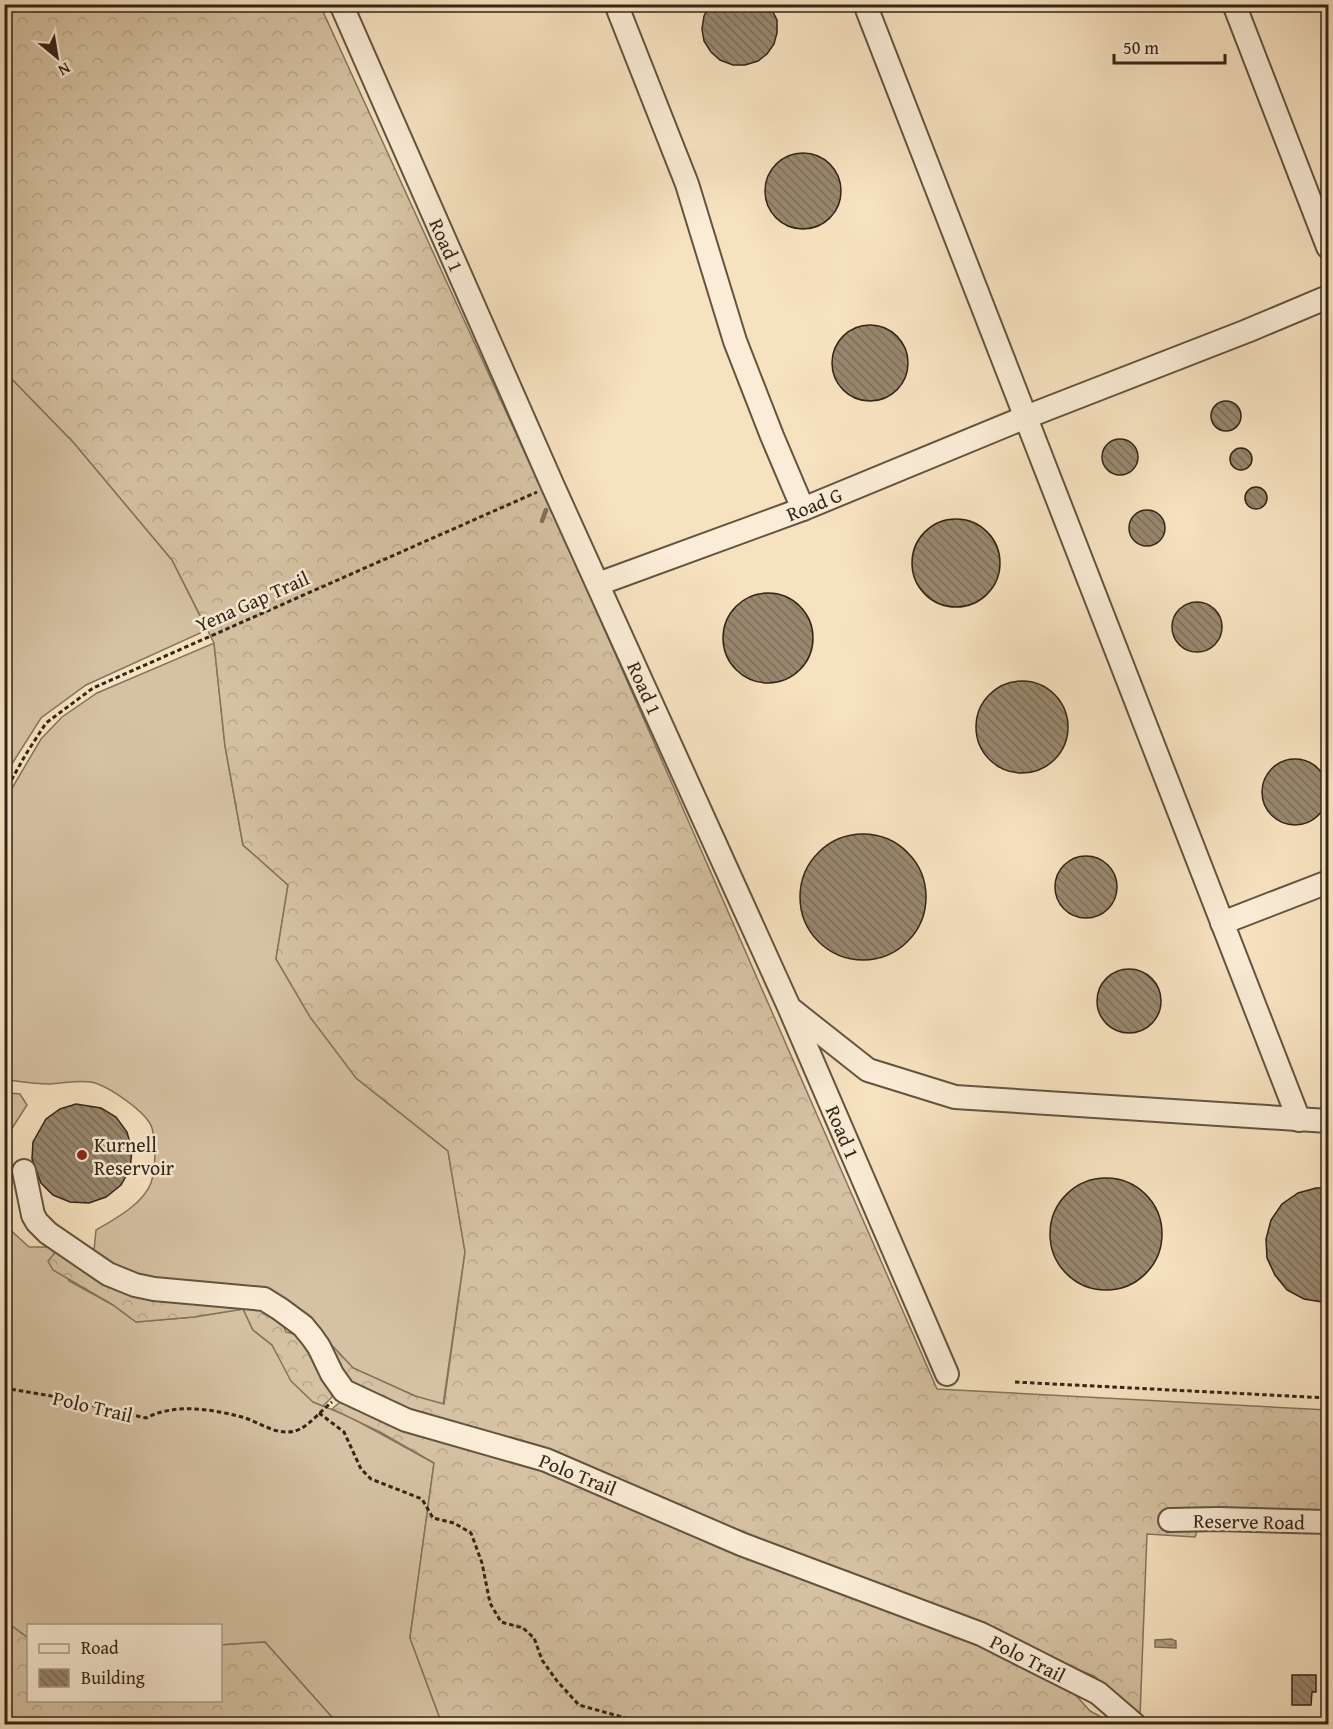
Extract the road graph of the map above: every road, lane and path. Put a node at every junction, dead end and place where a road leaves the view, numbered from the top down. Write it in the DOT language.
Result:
graph roads {
  1 [pos="341,4"];
  2 [pos="616,4"];
  3 [pos="865,4"];
  4 [pos="1234,4"];
  5 [pos="1329,247"];
  6 [pos="1329,297"];
  7 [pos="1026,417"];
  8 [pos="552,484"];
  9 [pos="804,508"];
  10 [pos="598,585"];
  11 [pos="4,793"];
  12 [pos="1329,882"];
  13 [pos="1222,923"];
  14 [pos="789,1007"];
  15 [pos="1299,1119"];
  16 [pos="1329,1121"];
  17 [pos="24,1171"];
  18 [pos="947,1374"];
  19 [pos="1015,1382"];
  20 [pos="4,1388"];
  21 [pos="344,1391"];
  22 [pos="1329,1398"];
  23 [pos="319,1413"];
  24 [pos="1170,1520"];
  25 [pos="1329,1522"];
  26 [pos="647,1725"];
  27 [pos="1134,1725"];
  1 -- 8 [label="street, Road 1"];
  2 -- 9 [label="street"];
  3 -- 7 [label="street"];
  4 -- 5 [label="street"];
  6 -- 7 [label="street, Road G"];
  7 -- 9 [label="street, Road G"];
  7 -- 13 [label="street"];
  8 -- 10 [label="street, Road 1"];
  8 -- 11 [label="path, Yena Gap Trail"];
  9 -- 10 [label="street, Road G"];
  10 -- 14 [label="street, Road 1"];
  12 -- 13 [label="street"];
  13 -- 15 [label="street"];
  14 -- 15 [label="street"];
  14 -- 18 [label="street, Road 1"];
  15 -- 16 [label="street"];
  17 -- 21 [label="street"];
  19 -- 22 [label="path"];
  20 -- 23 [label="path, Polo Trail"];
  21 -- 23 [label="path, Polo Trail"];
  21 -- 27 [label="street, Polo Trail"];
  23 -- 26 [label="path"];
  24 -- 25 [label="street, Reserve Road"];
}
